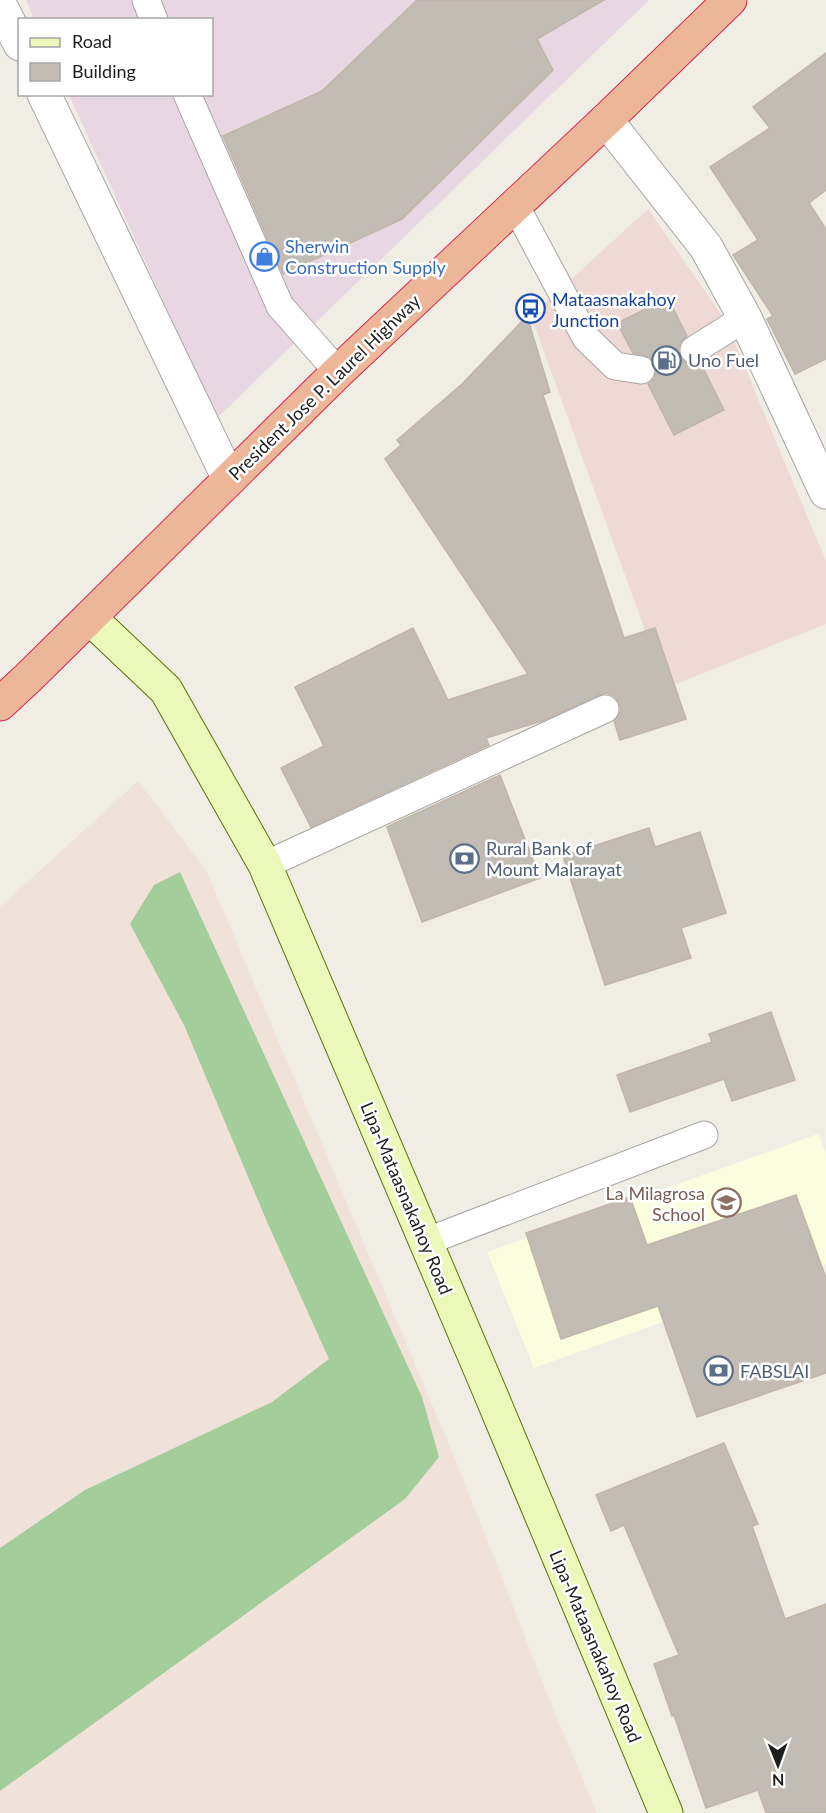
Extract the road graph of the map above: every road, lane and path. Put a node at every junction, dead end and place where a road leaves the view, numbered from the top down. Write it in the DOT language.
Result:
graph roads {
  1 [pos="146,0"];
  2 [pos="730,0"];
  3 [pos="0,4"];
  4 [pos="153,18"];
  5 [pos="18,40"];
  6 [pos="45,96"];
  7 [pos="188,96"];
  8 [pos="606,120"];
  9 [pos="515,205"];
  10 [pos="745,318"];
  11 [pos="694,350"];
  12 [pos="641,370"];
  13 [pos="338,372"];
  14 [pos="230,479"];
  15 [pos="826,492"];
  16 [pos="90,618"];
  17 [pos="0,704"];
  18 [pos="605,709"];
  19 [pos="265,865"];
  20 [pos="704,1135"];
  21 [pos="425,1242"];
  22 [pos="666,1813"];
  1 -- 4 [label="lane"];
  2 -- 8 [label="highway, President Jose P. Laurel Highway"];
  3 -- 5 [label="street"];
  6 -- 14 [label="street"];
  7 -- 13 [label="lane"];
  8 -- 9 [label="highway, President Jose P. Laurel Highway"];
  8 -- 10 [label="street"];
  9 -- 12 [label="lane"];
  9 -- 13 [label="highway, President Jose P. Laurel Highway"];
  10 -- 11 [label="lane"];
  10 -- 15 [label="street"];
  13 -- 14 [label="highway, President Jose P. Laurel Highway"];
  14 -- 16 [label="highway, President Jose P. Laurel Highway"];
  16 -- 17 [label="highway, President Jose P. Laurel Highway"];
  16 -- 19 [label="main road, Lipa-Mataasnakahoy Road"];
  18 -- 19 [label="lane"];
  19 -- 21 [label="main road, Lipa-Mataasnakahoy Road"];
  20 -- 21 [label="lane"];
  21 -- 22 [label="main road, Lipa-Mataasnakahoy Road"];
}
